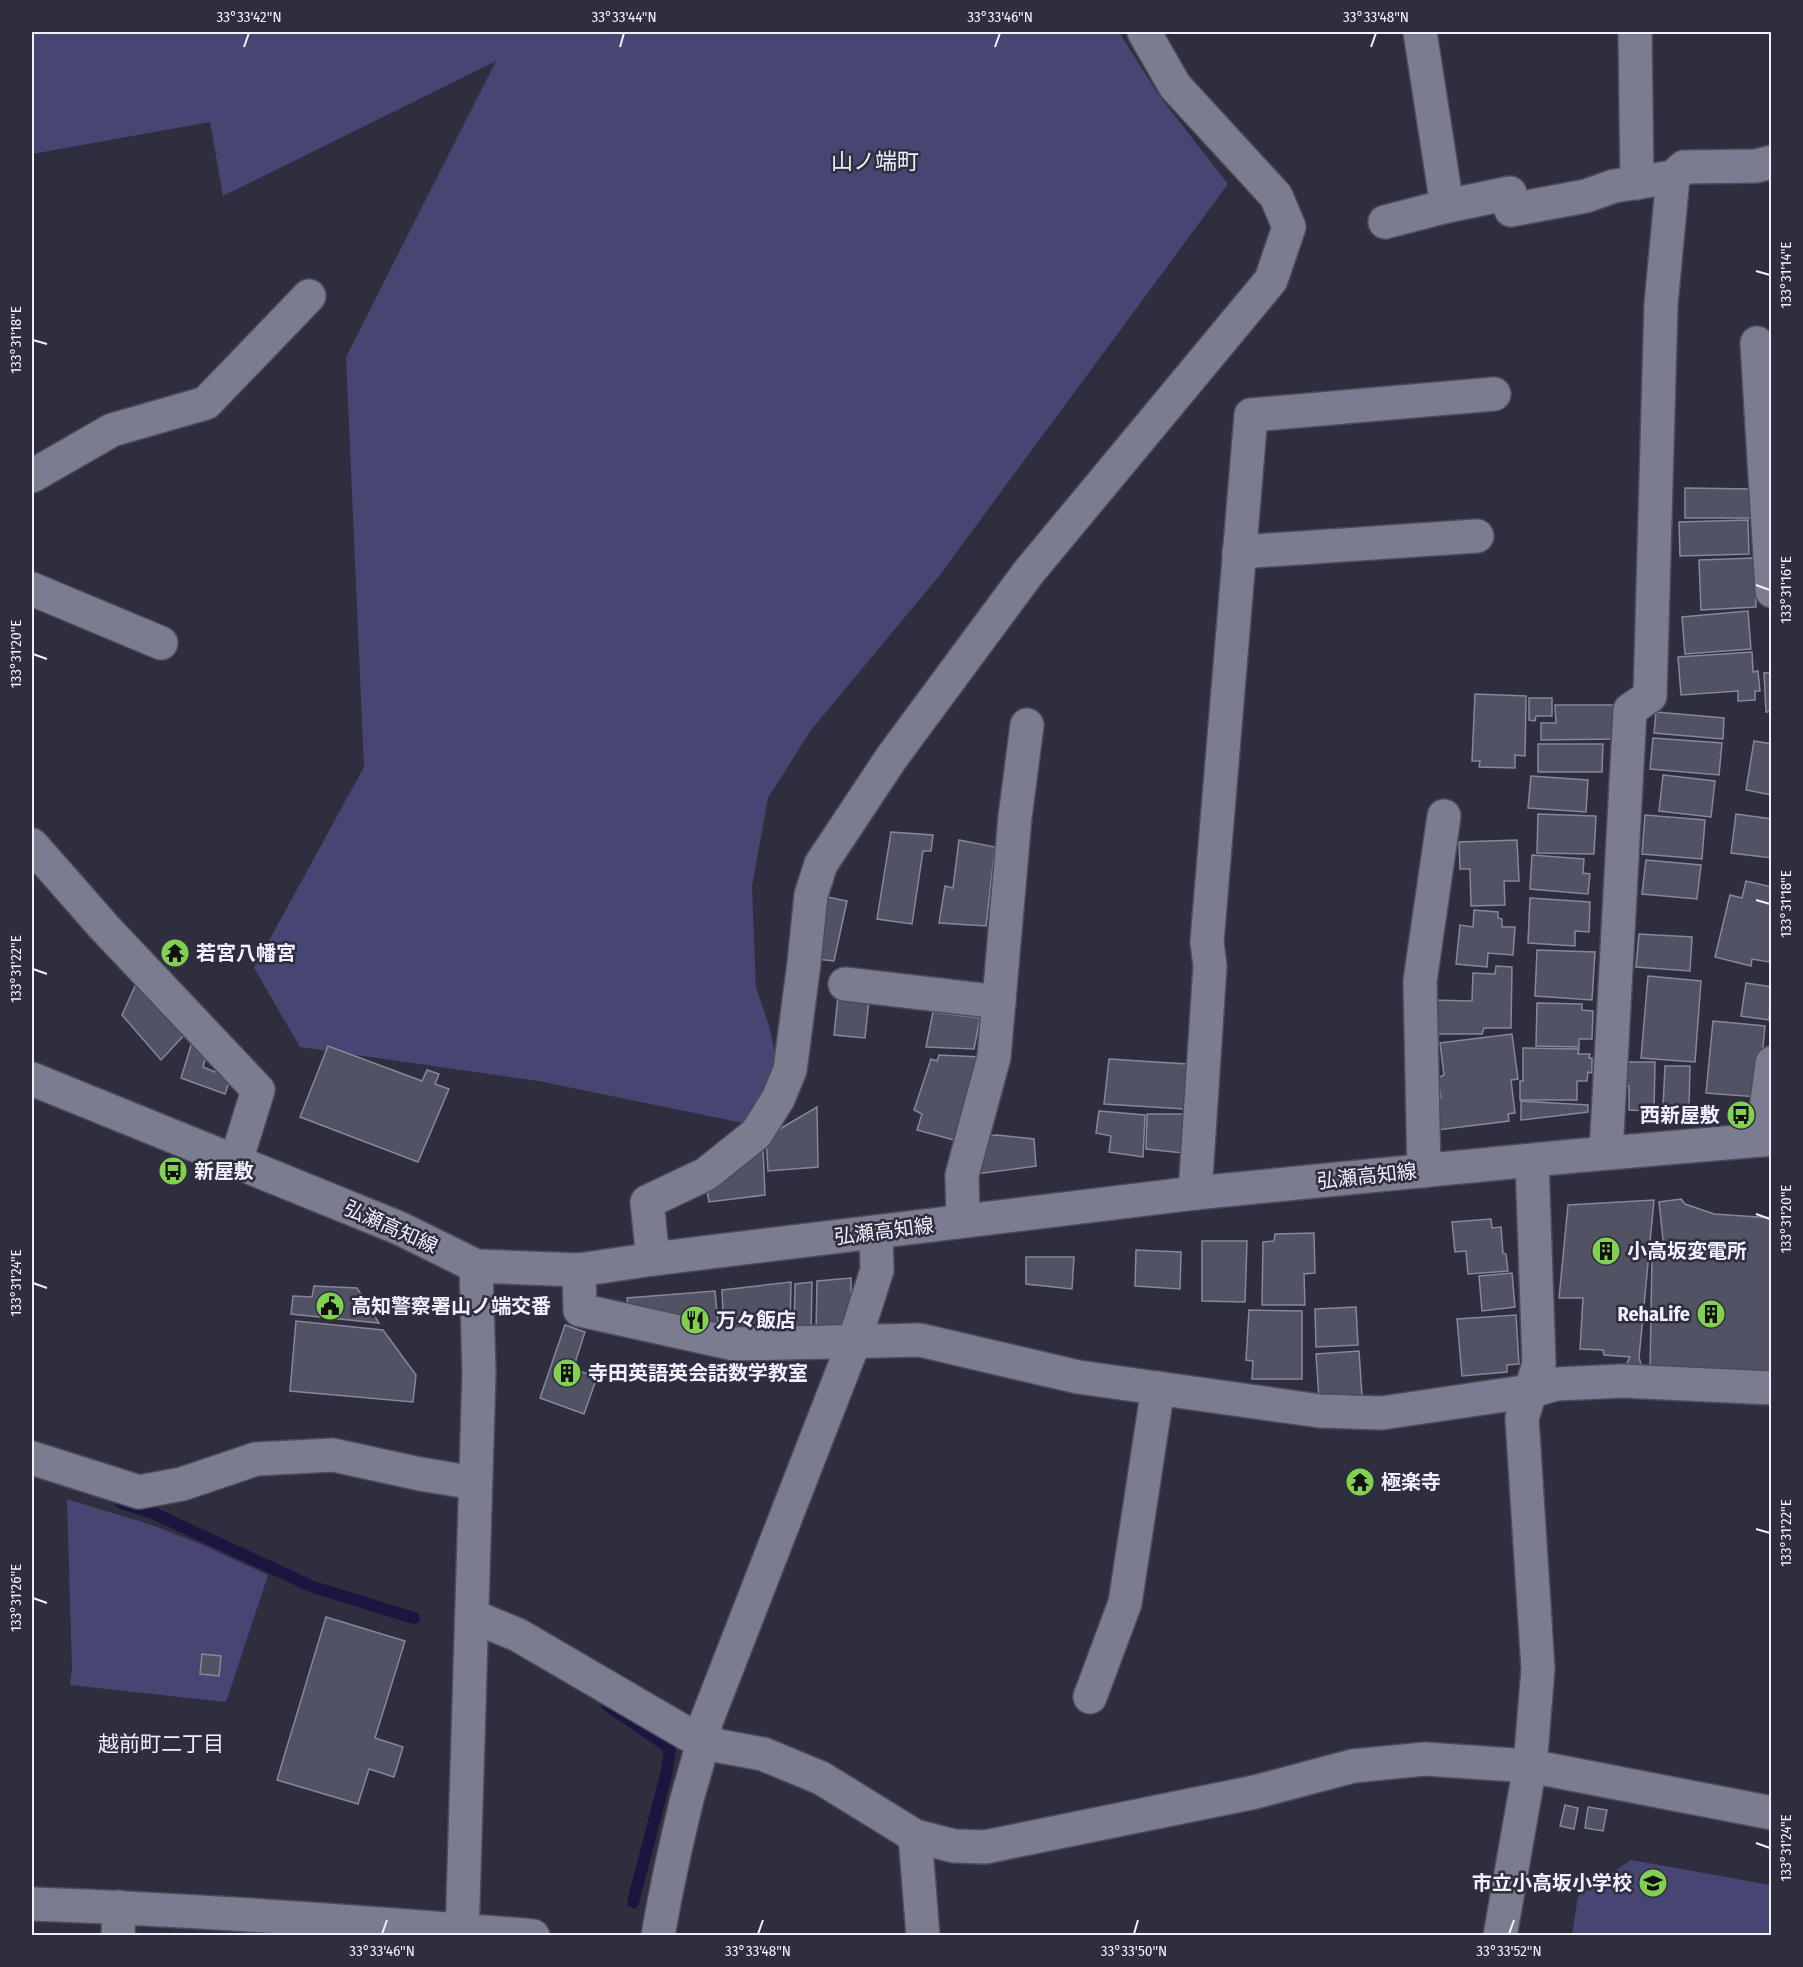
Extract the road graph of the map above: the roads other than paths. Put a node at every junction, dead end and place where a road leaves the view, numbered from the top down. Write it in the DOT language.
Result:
graph roads {
  1 [pos="1144,32"];
  2 [pos="1420,32"];
  3 [pos="1635,32"];
  4 [pos="1772,162"];
  5 [pos="1673,177"];
  6 [pos="1637,183"];
  7 [pos="1447,206"];
  8 [pos="1385,222"];
  9 [pos="309,296"];
  10 [pos="1758,343"];
  11 [pos="1494,394"];
  12 [pos="32,476"];
  13 [pos="1477,536"];
  14 [pos="1239,552"];
  15 [pos="32,589"];
  16 [pos="1772,591"];
  17 [pos="161,643"];
  18 [pos="1027,725"];
  19 [pos="1444,816"];
  20 [pos="32,845"];
  21 [pos="845,984"];
  22 [pos="999,1002"];
  23 [pos="1772,1063"];
  24 [pos="32,1079"];
  25 [pos="1767,1140"];
  26 [pos="1606,1153"];
  27 [pos="236,1161"];
  28 [pos="1532,1161"];
  29 [pos="1424,1171"];
  30 [pos="1195,1193"];
  31 [pos="963,1221"];
  32 [pos="876,1232"];
  33 [pos="653,1259"];
  34 [pos="476,1266"];
  35 [pos="579,1270"];
  36 [pos="854,1341"];
  37 [pos="1158,1388"];
  38 [pos="1772,1388"];
  39 [pos="1531,1391"];
  40 [pos="32,1458"];
  41 [pos="475,1483"];
  42 [pos="472,1616"];
  43 [pos="1090,1697"];
  44 [pos="703,1743"];
  45 [pos="1530,1766"];
  46 [pos="1772,1813"];
  47 [pos="915,1836"];
  48 [pos="32,1904"];
  49 [pos="118,1921"];
  50 [pos="462,1932"];
  51 [pos="533,1935"];
  52 [pos="658,1935"];
  53 [pos="923,1935"];
  54 [pos="1500,1935"];
  1 -- 33 [label="street"];
  2 -- 7 [label="street"];
  3 -- 6 [label="street"];
  4 -- 5 [label="street"];
  5 -- 6 [label="street"];
  5 -- 26 [label="street"];
  6 -- 7 [label="street"];
  7 -- 8 [label="street"];
  9 -- 12 [label="street"];
  10 -- 16 [label="street"];
  11 -- 14 [label="street"];
  13 -- 14 [label="street"];
  14 -- 30 [label="street"];
  15 -- 17 [label="street"];
  18 -- 22 [label="street"];
  19 -- 29 [label="street"];
  20 -- 27 [label="street"];
  21 -- 22 [label="street"];
  22 -- 31 [label="street"];
  23 -- 25 [label="street"];
  24 -- 27 [label="street, 弘瀬高知線"];
  25 -- 26 [label="street, 弘瀬高知線"];
  26 -- 28 [label="street, 弘瀬高知線"];
  27 -- 34 [label="street, 弘瀬高知線"];
  28 -- 29 [label="street, 弘瀬高知線"];
  28 -- 39 [label="street"];
  29 -- 30 [label="street, 弘瀬高知線"];
  30 -- 31 [label="street, 弘瀬高知線"];
  31 -- 32 [label="street, 弘瀬高知線"];
  32 -- 33 [label="street, 弘瀬高知線"];
  32 -- 36 [label="street"];
  33 -- 35 [label="street, 弘瀬高知線"];
  34 -- 35 [label="street, 弘瀬高知線"];
  34 -- 41 [label="street"];
  35 -- 36 [label="street"];
  36 -- 37 [label="street"];
  36 -- 44 [label="street"];
  37 -- 39 [label="street"];
  37 -- 43 [label="street"];
  38 -- 39 [label="street"];
  39 -- 45 [label="street"];
  40 -- 41 [label="street"];
  41 -- 42 [label="street"];
  42 -- 44 [label="street"];
  42 -- 50 [label="street"];
  44 -- 47 [label="street"];
  44 -- 52 [label="street"];
  45 -- 46 [label="street"];
  45 -- 47 [label="street"];
  45 -- 54 [label="street"];
  47 -- 53 [label="street"];
  48 -- 49 [label="street"];
  49 -- 50 [label="street"];
  50 -- 51 [label="street"];
}
